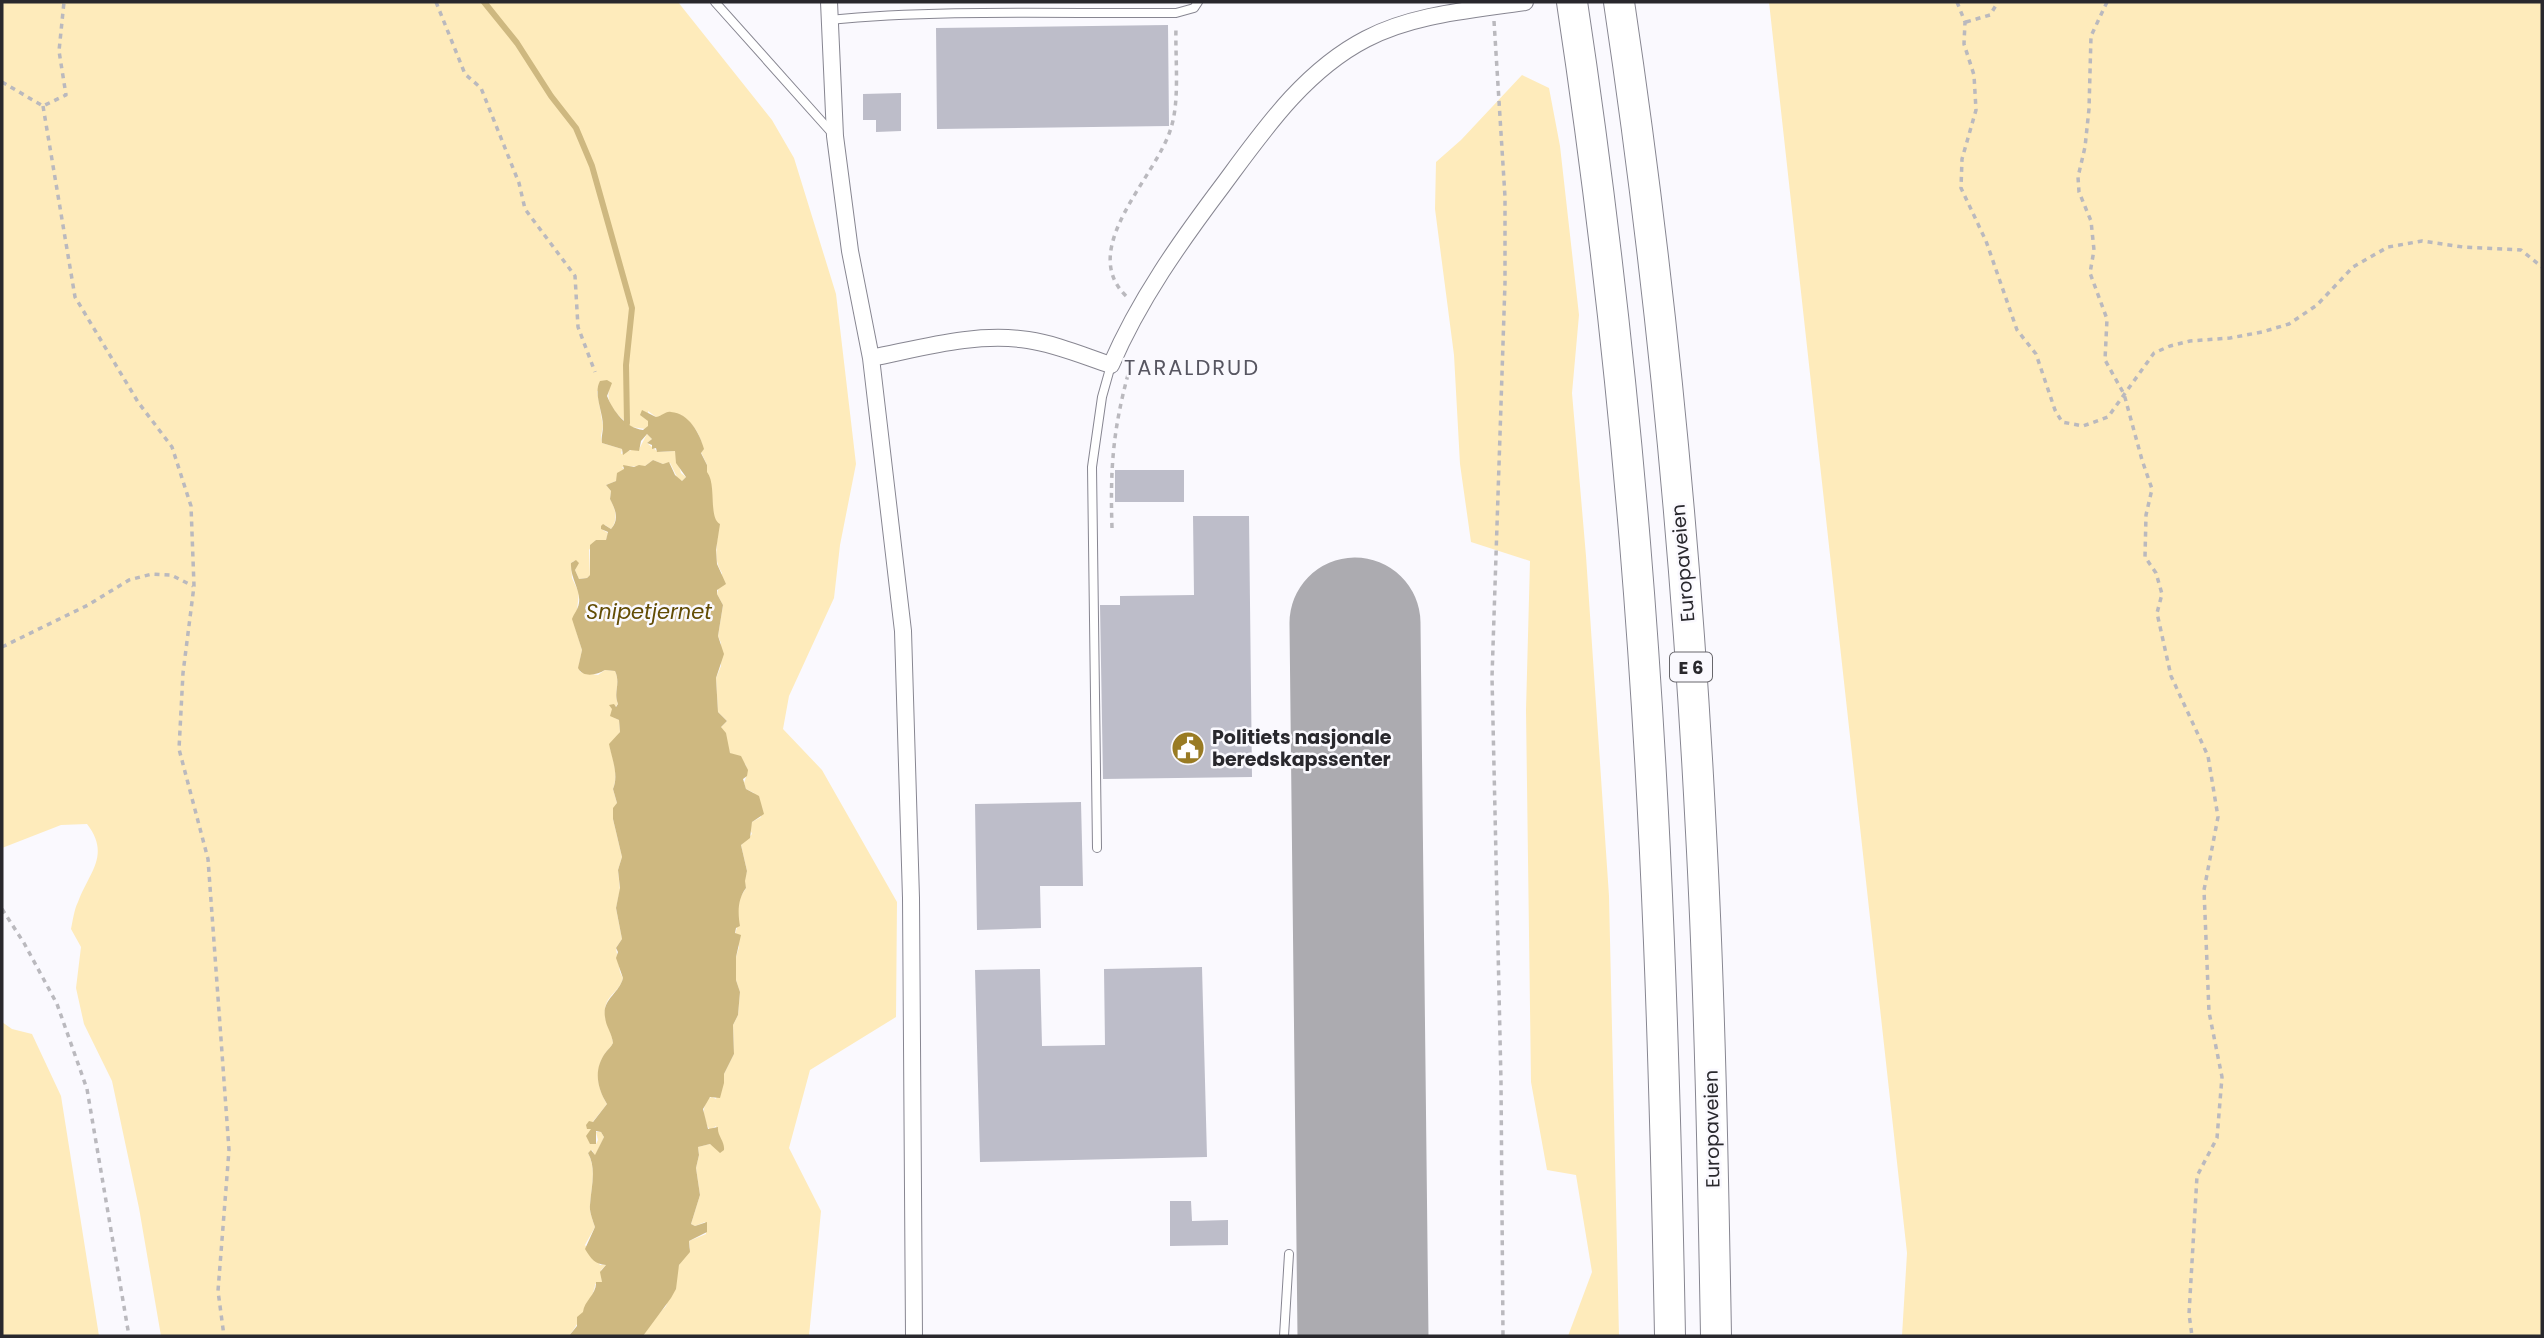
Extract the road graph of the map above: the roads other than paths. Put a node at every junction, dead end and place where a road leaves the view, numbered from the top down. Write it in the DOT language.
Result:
graph roads {
  1 [pos="716,2"];
  2 [pos="829,2"];
  3 [pos="1198,2"];
  4 [pos="1525,2"];
  5 [pos="1572,2"];
  6 [pos="1619,2"];
  7 [pos="829,20"];
  8 [pos="835,136"];
  9 [pos="871,358"];
  10 [pos="1111,365"];
  11 [pos="1097,848"];
  12 [pos="1289,1254"];
  13 [pos="914,1336"];
  14 [pos="1284,1336"];
  15 [pos="1670,1336"];
  16 [pos="1716,1336"];
  1 -- 8 [label="lane"];
  2 -- 7 [label="street"];
  3 -- 7 [label="lane"];
  4 -- 10 [label="street"];
  5 -- 15 [label="highway, E 6"];
  6 -- 16 [label="highway, Europaveien / E 6"];
  7 -- 8 [label="street"];
  8 -- 9 [label="street"];
  9 -- 10 [label="street"];
  9 -- 13 [label="street"];
  10 -- 11 [label="lane"];
  12 -- 14 [label="lane"];
}
